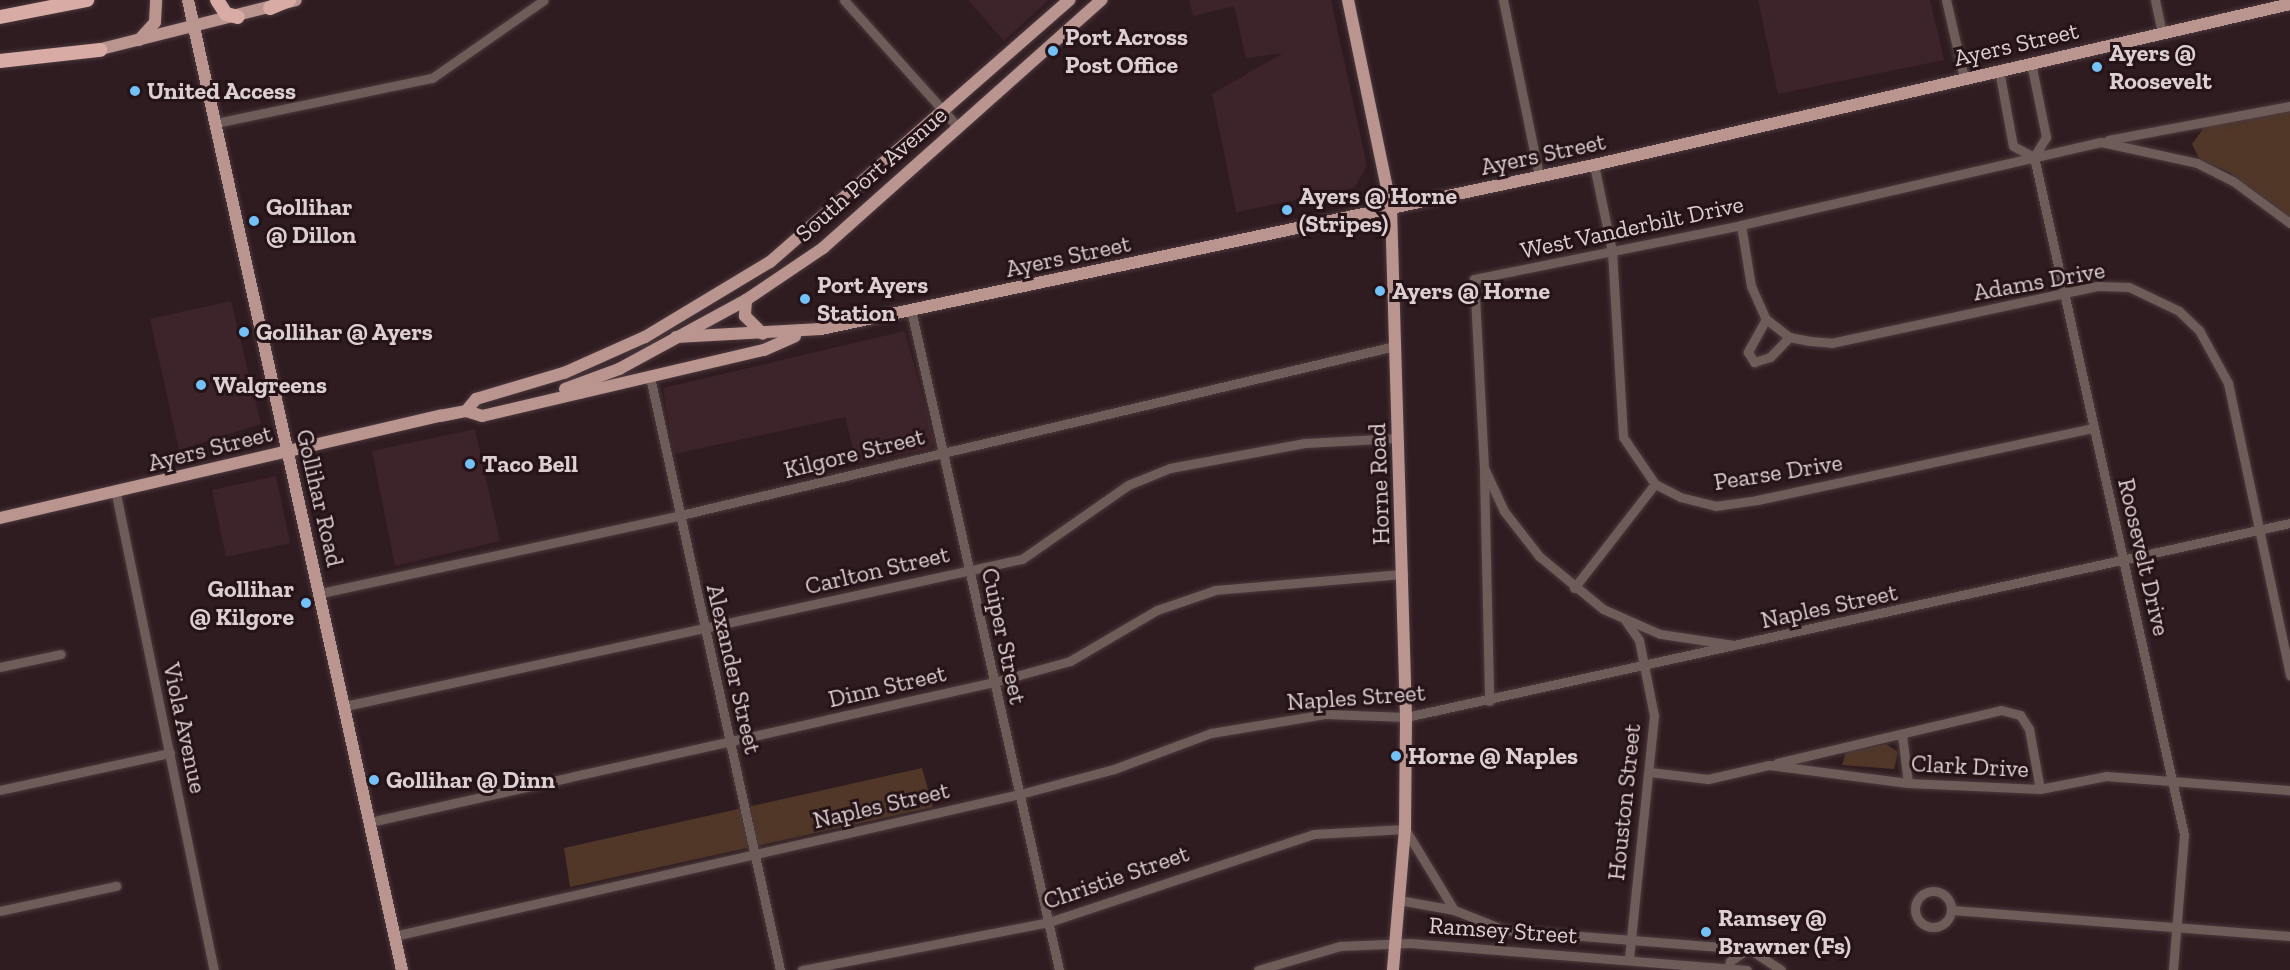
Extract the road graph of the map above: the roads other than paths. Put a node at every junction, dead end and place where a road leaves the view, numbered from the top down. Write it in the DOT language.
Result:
graph roads {
  1 [pos="87,0"];
  2 [pos="156,0"];
  3 [pos="188,0"];
  4 [pos="217,0"];
  5 [pos="289,0"];
  6 [pos="296,0"];
  7 [pos="544,0"];
  8 [pos="843,0"];
  9 [pos="1069,0"];
  10 [pos="1101,0"];
  11 [pos="1348,0"];
  12 [pos="1503,0"];
  13 [pos="1946,0"];
  14 [pos="2155,0"];
  15 [pos="2288,3"];
  16 [pos="270,8"];
  17 [pos="238,17"];
  18 [pos="0,18"];
  19 [pos="194,28"];
  20 [pos="2162,33"];
  21 [pos="139,40"];
  22 [pos="100,50"];
  23 [pos="0,61"];
  24 [pos="2031,63"];
  25 [pos="0,67"];
  26 [pos="1999,70"];
  27 [pos="1964,78"];
  28 [pos="2290,106"];
  29 [pos="944,111"];
  30 [pos="216,123"];
  31 [pos="958,127"];
  32 [pos="2101,142"];
  33 [pos="2034,157"];
  34 [pos="1594,165"];
  35 [pos="1539,175"];
  36 [pos="1391,208"];
  37 [pos="2290,223"];
  38 [pos="1740,225"];
  39 [pos="1612,251"];
  40 [pos="2067,293"];
  41 [pos="746,300"];
  42 [pos="911,310"];
  43 [pos="1766,319"];
  44 [pos="669,326"];
  45 [pos="802,333"];
  46 [pos="763,334"];
  47 [pos="676,337"];
  48 [pos="1789,337"];
  49 [pos="1395,346"];
  50 [pos="650,377"];
  51 [pos="515,407"];
  52 [pos="466,411"];
  53 [pos="2093,428"];
  54 [pos="1398,438"];
  55 [pos="288,450"];
  56 [pos="944,451"];
  57 [pos="1484,468"];
  58 [pos="1655,484"];
  59 [pos="116,494"];
  60 [pos="681,515"];
  61 [pos="0,518"];
  62 [pos="2290,523"];
  63 [pos="2257,530"];
  64 [pos="2125,561"];
  65 [pos="969,569"];
  66 [pos="1403,574"];
  67 [pos="1574,588"];
  68 [pos="321,593"];
  69 [pos="1625,621"];
  70 [pos="704,629"];
  71 [pos="1740,646"];
  72 [pos="61,654"];
  73 [pos="0,667"];
  74 [pos="1647,668"];
  75 [pos="2290,675"];
  76 [pos="994,682"];
  77 [pos="1488,701"];
  78 [pos="345,706"];
  79 [pos="1406,717"];
  80 [pos="1902,735"];
  81 [pos="730,741"];
  82 [pos="170,753"];
  83 [pos="1769,765"];
  84 [pos="1650,772"];
  85 [pos="2174,780"];
  86 [pos="1908,783"];
  87 [pos="2040,789"];
  88 [pos="0,790"];
  89 [pos="2290,790"];
  90 [pos="1020,794"];
  91 [pos="370,822"];
  92 [pos="1405,829"];
  93 [pos="754,853"];
  94 [pos="116,886"];
  95 [pos="1399,900"];
  96 [pos="1454,910"];
  97 [pos="1952,910"];
  98 [pos="0,911"];
  99 [pos="1048,922"];
  100 [pos="2177,927"];
  101 [pos="394,936"];
  102 [pos="2290,936"];
  103 [pos="1630,939"];
  104 [pos="1395,944"];
  105 [pos="1749,949"];
  106 [pos="1629,959"];
  107 [pos="1728,969"];
  108 [pos="214,970"];
  109 [pos="402,970"];
  110 [pos="780,970"];
  111 [pos="802,970"];
  112 [pos="1059,970"];
  113 [pos="1258,970"];
  114 [pos="1393,970"];
  115 [pos="1747,970"];
  116 [pos="1781,970"];
  117 [pos="2173,970"];
  1 -- 18 [label="highway"];
  2 -- 21 [label="main road"];
  3 -- 19 [label="main road, Gollihar Road"];
  4 -- 17 [label="highway"];
  5 -- 16 [label="highway"];
  6 -- 16 [label="main road"];
  7 -- 30 [label="street"];
  8 -- 29 [label="street"];
  9 -- 29 [label="main road, South Port Avenue"];
  10 -- 31 [label="main road, South Port Avenue"];
  11 -- 36 [label="main road, Horne Road"];
  12 -- 35 [label="street"];
  13 -- 27 [label="street"];
  14 -- 20 [label="street"];
  15 -- 20 [label="main road, Ayers Street"];
  16 -- 17 [label="main road"];
  17 -- 19 [label="main road"];
  19 -- 21 [label="main road"];
  19 -- 30 [label="main road, Gollihar Road"];
  20 -- 24 [label="main road, Ayers Street"];
  21 -- 22 [label="main road"];
  22 -- 23 [label="highway"];
  22 -- 25 [label="main road"];
  24 -- 26 [label="main road, Ayers Street"];
  24 -- 33 [label="street"];
  26 -- 27 [label="main road, Ayers Street"];
  26 -- 33 [label="street"];
  27 -- 34 [label="main road, Ayers Street"];
  28 -- 32 [label="street"];
  29 -- 31 [label="street"];
  29 -- 44 [label="main road, South Port Avenue"];
  30 -- 55 [label="main road, Gollihar Road"];
  31 -- 41 [label="main road, South Port Avenue"];
  32 -- 33 [label="street, West Vanderbilt Drive"];
  32 -- 37 [label="street, West Vanderbilt Drive"];
  33 -- 38 [label="street, West Vanderbilt Drive"];
  33 -- 40 [label="street, Roosevelt Drive"];
  34 -- 35 [label="main road, Ayers Street"];
  34 -- 39 [label="street, Pearse Drive"];
  35 -- 36 [label="main road, Ayers Street"];
  36 -- 42 [label="main road, Ayers Street"];
  36 -- 49 [label="main road, Horne Road"];
  38 -- 39 [label="street, West Vanderbilt Drive"];
  38 -- 43 [label="street"];
  39 -- 57 [label="street, West Vanderbilt Drive"];
  39 -- 58 [label="street, Pearse Drive"];
  40 -- 48 [label="street, Adams Drive"];
  40 -- 53 [label="street, Roosevelt Drive"];
  40 -- 63 [label="street, Adams Drive"];
  41 -- 46 [label="main road"];
  41 -- 47 [label="main road, South Port Avenue"];
  42 -- 45 [label="main road, Ayers Street"];
  42 -- 56 [label="street, Cuiper Street"];
  43 -- 48 [label="street"];
  43 -- 48 [label="street"];
  44 -- 52 [label="main road, Ayers Street"];
  45 -- 46 [label="main road, Ayers Street"];
  45 -- 50 [label="main road, Ayers Street"];
  46 -- 47 [label="main road, Ayers Street"];
  47 -- 51 [label="main road, South Port Avenue"];
  49 -- 54 [label="main road, Horne Road"];
  49 -- 56 [label="street, Kilgore Street"];
  50 -- 51 [label="main road, Ayers Street"];
  50 -- 60 [label="street, Alexander Street"];
  51 -- 52 [label="main road, Ayers Street"];
  52 -- 55 [label="main road, Ayers Street"];
  53 -- 58 [label="street, Pearse Drive"];
  53 -- 64 [label="street, Roosevelt Drive"];
  54 -- 65 [label="street, Carlton Street"];
  54 -- 66 [label="main road, Horne Road"];
  55 -- 59 [label="main road, Ayers Street"];
  55 -- 68 [label="main road, Gollihar Road"];
  56 -- 60 [label="street, Kilgore Street"];
  56 -- 65 [label="street, Cuiper Street"];
  57 -- 67 [label="street, West Vanderbilt Drive"];
  57 -- 77 [label="street"];
  58 -- 67 [label="street"];
  59 -- 61 [label="main road, Ayers Street"];
  59 -- 82 [label="street, Viola Avenue"];
  60 -- 68 [label="street, Kilgore Street"];
  60 -- 70 [label="street, Alexander Street"];
  62 -- 63 [label="street, Naples Street"];
  63 -- 64 [label="street, Naples Street"];
  63 -- 75 [label="street, Adams Drive"];
  64 -- 71 [label="street, Naples Street"];
  64 -- 85 [label="street, Roosevelt Drive"];
  65 -- 70 [label="street, Carlton Street"];
  65 -- 76 [label="street, Cuiper Street"];
  66 -- 76 [label="street, Dinn Street"];
  66 -- 79 [label="main road, Horne Road"];
  67 -- 69 [label="street, West Vanderbilt Drive"];
  68 -- 78 [label="main road, Gollihar Road"];
  69 -- 71 [label="street, West Vanderbilt Drive"];
  69 -- 74 [label="street, Houston Street"];
  70 -- 78 [label="street, Carlton Street"];
  70 -- 81 [label="street, Alexander Street"];
  71 -- 74 [label="street, Naples Street"];
  72 -- 73 [label="street"];
  74 -- 77 [label="street, Naples Street"];
  74 -- 84 [label="street, Houston Street"];
  76 -- 81 [label="street, Dinn Street"];
  76 -- 90 [label="street, Cuiper Street"];
  77 -- 79 [label="street, Naples Street"];
  78 -- 91 [label="main road, Gollihar Road"];
  79 -- 90 [label="street, Naples Street"];
  79 -- 92 [label="main road, Horne Road"];
  80 -- 83 [label="street"];
  80 -- 86 [label="street"];
  80 -- 87 [label="street"];
  81 -- 91 [label="street, Dinn Street"];
  81 -- 93 [label="street, Alexander Street"];
  82 -- 88 [label="street"];
  82 -- 108 [label="street, Viola Avenue"];
  83 -- 84 [label="street, Clark Drive"];
  83 -- 86 [label="street, Clark Drive"];
  84 -- 103 [label="street, Houston Street"];
  85 -- 87 [label="street, Clark Drive"];
  85 -- 89 [label="street, Clark Drive"];
  85 -- 100 [label="street, Roosevelt Drive"];
  86 -- 87 [label="street, Clark Drive"];
  90 -- 93 [label="street, Naples Street"];
  90 -- 99 [label="street, Cuiper Street"];
  91 -- 101 [label="main road, Gollihar Road"];
  92 -- 95 [label="main road, Horne Road"];
  92 -- 96 [label="street"];
  92 -- 99 [label="street, Christie Street"];
  93 -- 101 [label="street, Naples Street"];
  93 -- 110 [label="street, Alexander Street"];
  94 -- 98 [label="street"];
  95 -- 96 [label="street, Ramsey Street"];
  95 -- 104 [label="main road, Horne Road"];
  96 -- 103 [label="street, Ramsey Street"];
  97 -- 97 [label="street"];
  97 -- 100 [label="street"];
  99 -- 111 [label="street, Christie Street"];
  99 -- 112 [label="street, Cuiper Street"];
  100 -- 102 [label="street"];
  100 -- 117 [label="street, Roosevelt Drive"];
  101 -- 109 [label="main road, Gollihar Road"];
  103 -- 105 [label="street, Ramsey Street"];
  103 -- 106 [label="street, Houston Street"];
  104 -- 106 [label="street, Ramsey Street"];
  104 -- 113 [label="street, Ramsey Street"];
  104 -- 114 [label="main road, Horne Road"];
  105 -- 107 [label="street"];
  105 -- 116 [label="street, Ramsey Street"];
  106 -- 107 [label="street, Ramsey Street"];
  107 -- 115 [label="street, Ramsey Street"];
}
